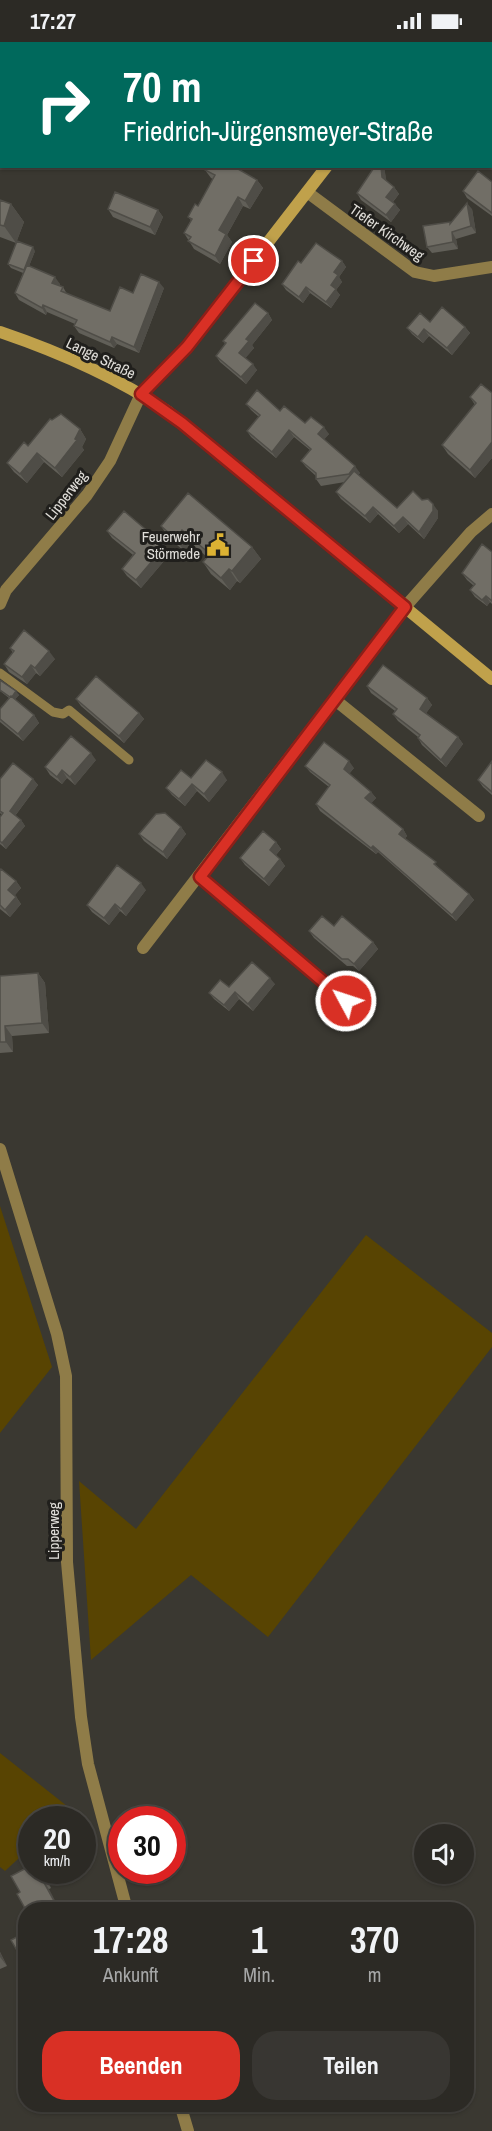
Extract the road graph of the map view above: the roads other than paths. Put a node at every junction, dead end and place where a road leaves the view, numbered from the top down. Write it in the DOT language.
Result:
graph roads {
  1 [pos="325,168"];
  2 [pos="307,192"];
  3 [pos="492,267"];
  4 [pos="0,332"];
  5 [pos="141,394"];
  6 [pos="492,514"];
  7 [pos="3,589"];
  8 [pos="0,604"];
  9 [pos="405,607"];
  10 [pos="0,673"];
  11 [pos="492,679"];
  12 [pos="334,699"];
  13 [pos="129,760"];
  14 [pos="479,816"];
  15 [pos="200,877"];
  16 [pos="143,948"];
  17 [pos="346,1001"];
  18 [pos="1,1154"];
  19 [pos="125,1902"];
  20 [pos="182,2112"];
  21 [pos="188,2131"];
  1 -- 2 [label="main road"];
  2 -- 3 [label="street, Tiefer Kirchweg"];
  2 -- 5 [label="main road"];
  4 -- 5 [label="main road, Lange Straße"];
  5 -- 7 [label="street, Lipperweg"];
  5 -- 9 [label="main road, Lange Straße"];
  6 -- 9 [label="street"];
  7 -- 8 [label="street, Lipperweg"];
  9 -- 11 [label="main road, Lange Straße"];
  9 -- 12 [label="street"];
  10 -- 13 [label="lane"];
  12 -- 14 [label="street"];
  12 -- 15 [label="street"];
  15 -- 16 [label="street"];
  15 -- 17 [label="street"];
  18 -- 19 [label="street, Lipperweg"];
  20 -- 21 [label="street"];
}
